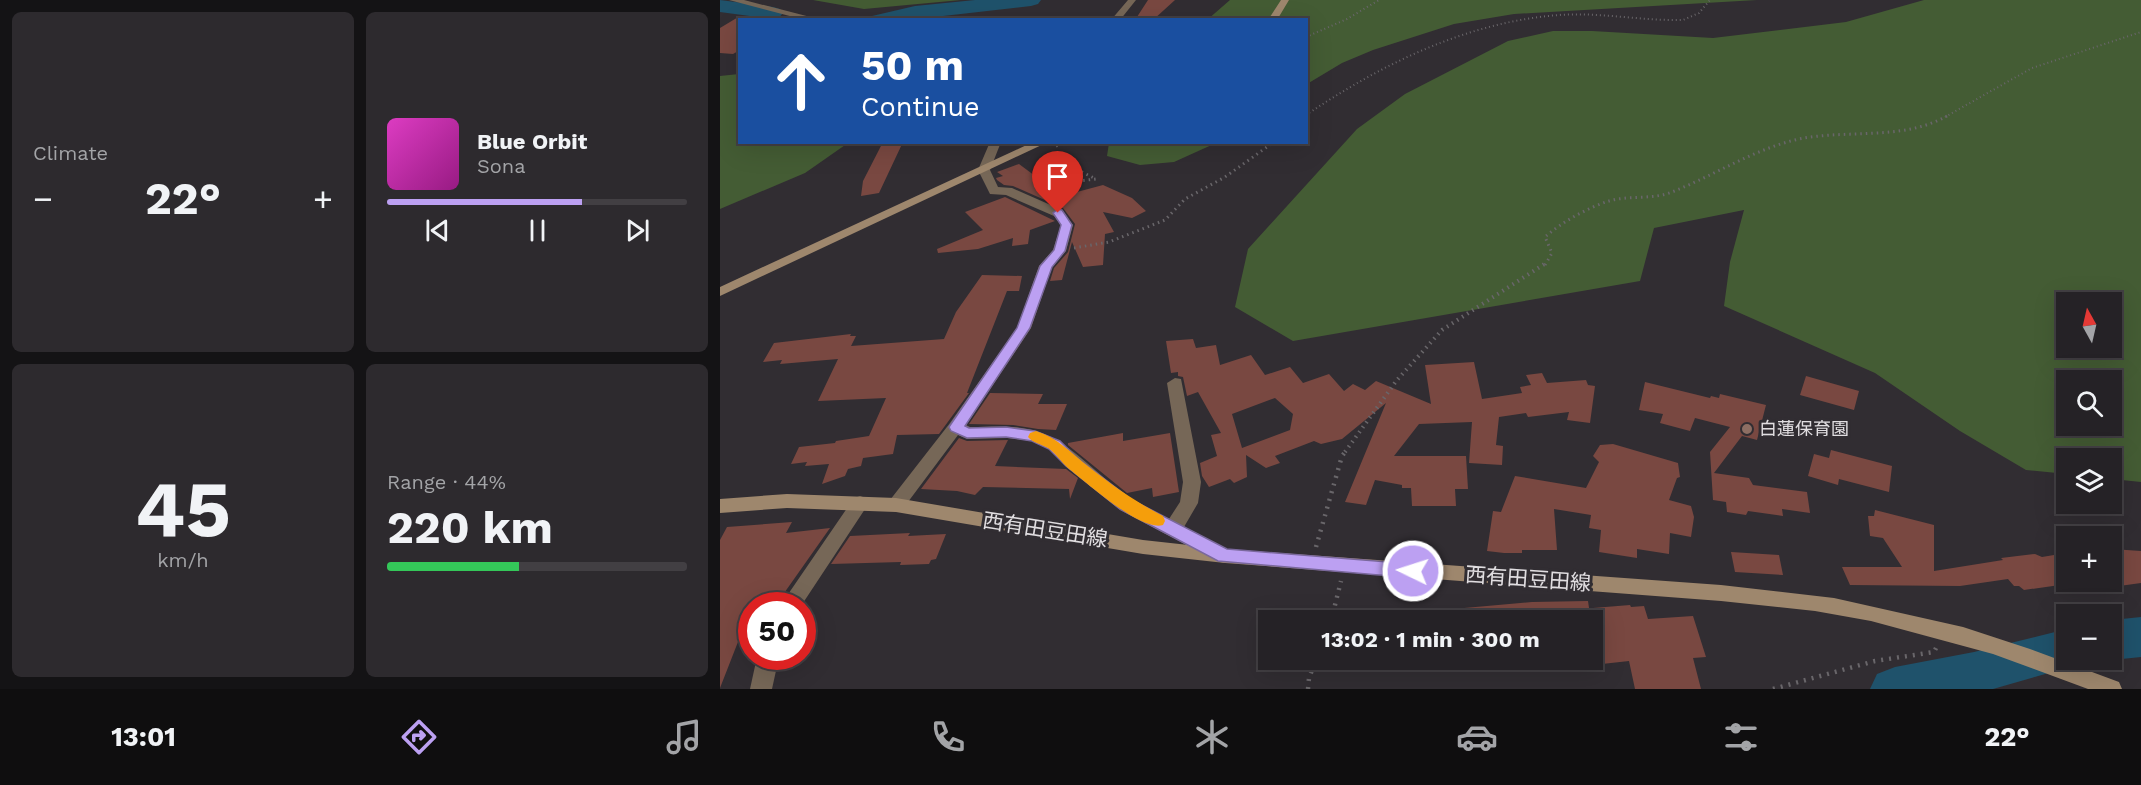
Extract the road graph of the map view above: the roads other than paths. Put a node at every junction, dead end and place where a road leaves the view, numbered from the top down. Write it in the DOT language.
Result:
graph roads {
  1 [pos="733,0"];
  2 [pos="1132,0"];
  3 [pos="1285,0"];
  4 [pos="810,18"];
  5 [pos="1117,18"];
  6 [pos="1273,18"];
  7 [pos="995,144"];
  8 [pos="1039,144"];
  9 [pos="984,170"];
  10 [pos="720,292"];
  11 [pos="1175,383"];
  12 [pos="956,427"];
  13 [pos="860,503"];
  14 [pos="896,505"];
  15 [pos="720,506"];
  16 [pos="1173,529"];
  17 [pos="1225,556"];
  18 [pos="800,592"];
  19 [pos="765,670"];
  20 [pos="2109,688"];
  21 [pos="761,689"];
  1 -- 4 [label="street"];
  2 -- 5 [label="street"];
  3 -- 6 [label="main road"];
  7 -- 9 [label="street"];
  8 -- 9 [label="main road"];
  9 -- 10 [label="main road"];
  9 -- 12 [label="street"];
  11 -- 16 [label="street"];
  12 -- 14 [label="street"];
  12 -- 16 [label="street"];
  13 -- 14 [label="main road, 西有田豆田線"];
  13 -- 15 [label="main road, 西有田豆田線"];
  13 -- 18 [label="street"];
  14 -- 17 [label="main road, 西有田豆田線"];
  16 -- 17 [label="street"];
  17 -- 20 [label="main road, 西有田豆田線"];
  19 -- 21 [label="street"];
}
